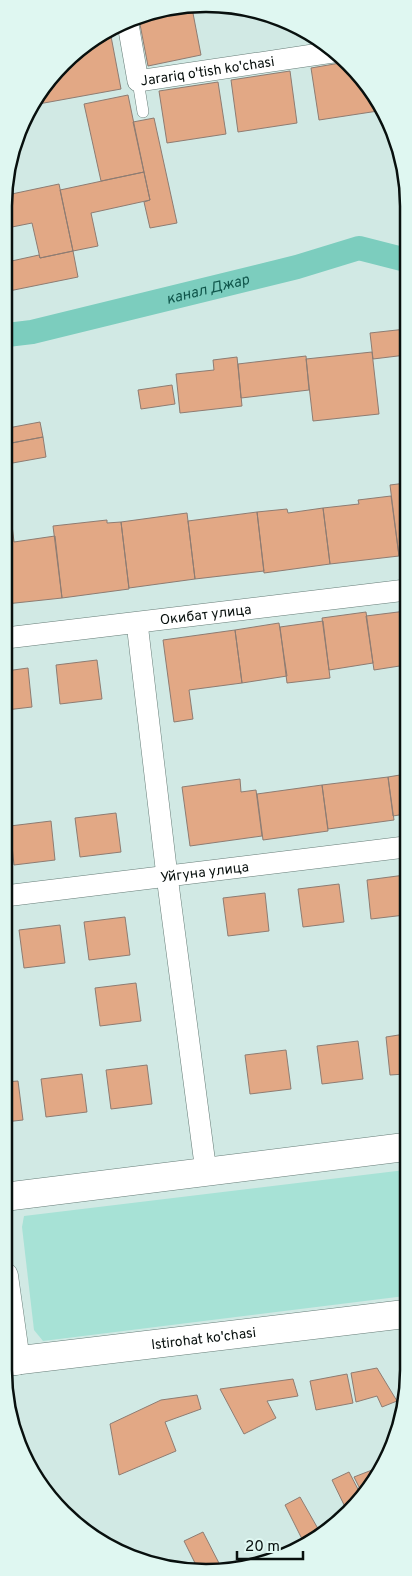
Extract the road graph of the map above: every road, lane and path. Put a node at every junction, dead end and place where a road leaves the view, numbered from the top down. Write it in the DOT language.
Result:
graph roads {
  1 [pos="129,28"];
  2 [pos="325,53"];
  3 [pos="138,81"];
  4 [pos="143,112"];
  5 [pos="400,591"];
  6 [pos="137,622"];
  7 [pos="12,637"];
  8 [pos="400,848"];
  9 [pos="167,876"];
  10 [pos="12,895"];
  11 [pos="400,1148"];
  12 [pos="206,1172"];
  13 [pos="12,1196"];
  14 [pos="400,1315"];
  15 [pos="12,1361"];
  1 -- 3 [label="street, Jarariq o'tish ko'chasi"];
  2 -- 3 [label="street, Jarariq o'tish ko'chasi"];
  3 -- 4 [label="lane"];
  5 -- 6 [label="street, Окибат улица"];
  6 -- 7 [label="street, Окибат улица"];
  6 -- 9 [label="street"];
  8 -- 9 [label="street, Уйгуна улица"];
  9 -- 10 [label="street, Уйгуна улица"];
  9 -- 12 [label="street"];
  11 -- 12 [label="main road"];
  12 -- 13 [label="main road"];
  14 -- 15 [label="main road, Istirohat ko'chasi"];
}
